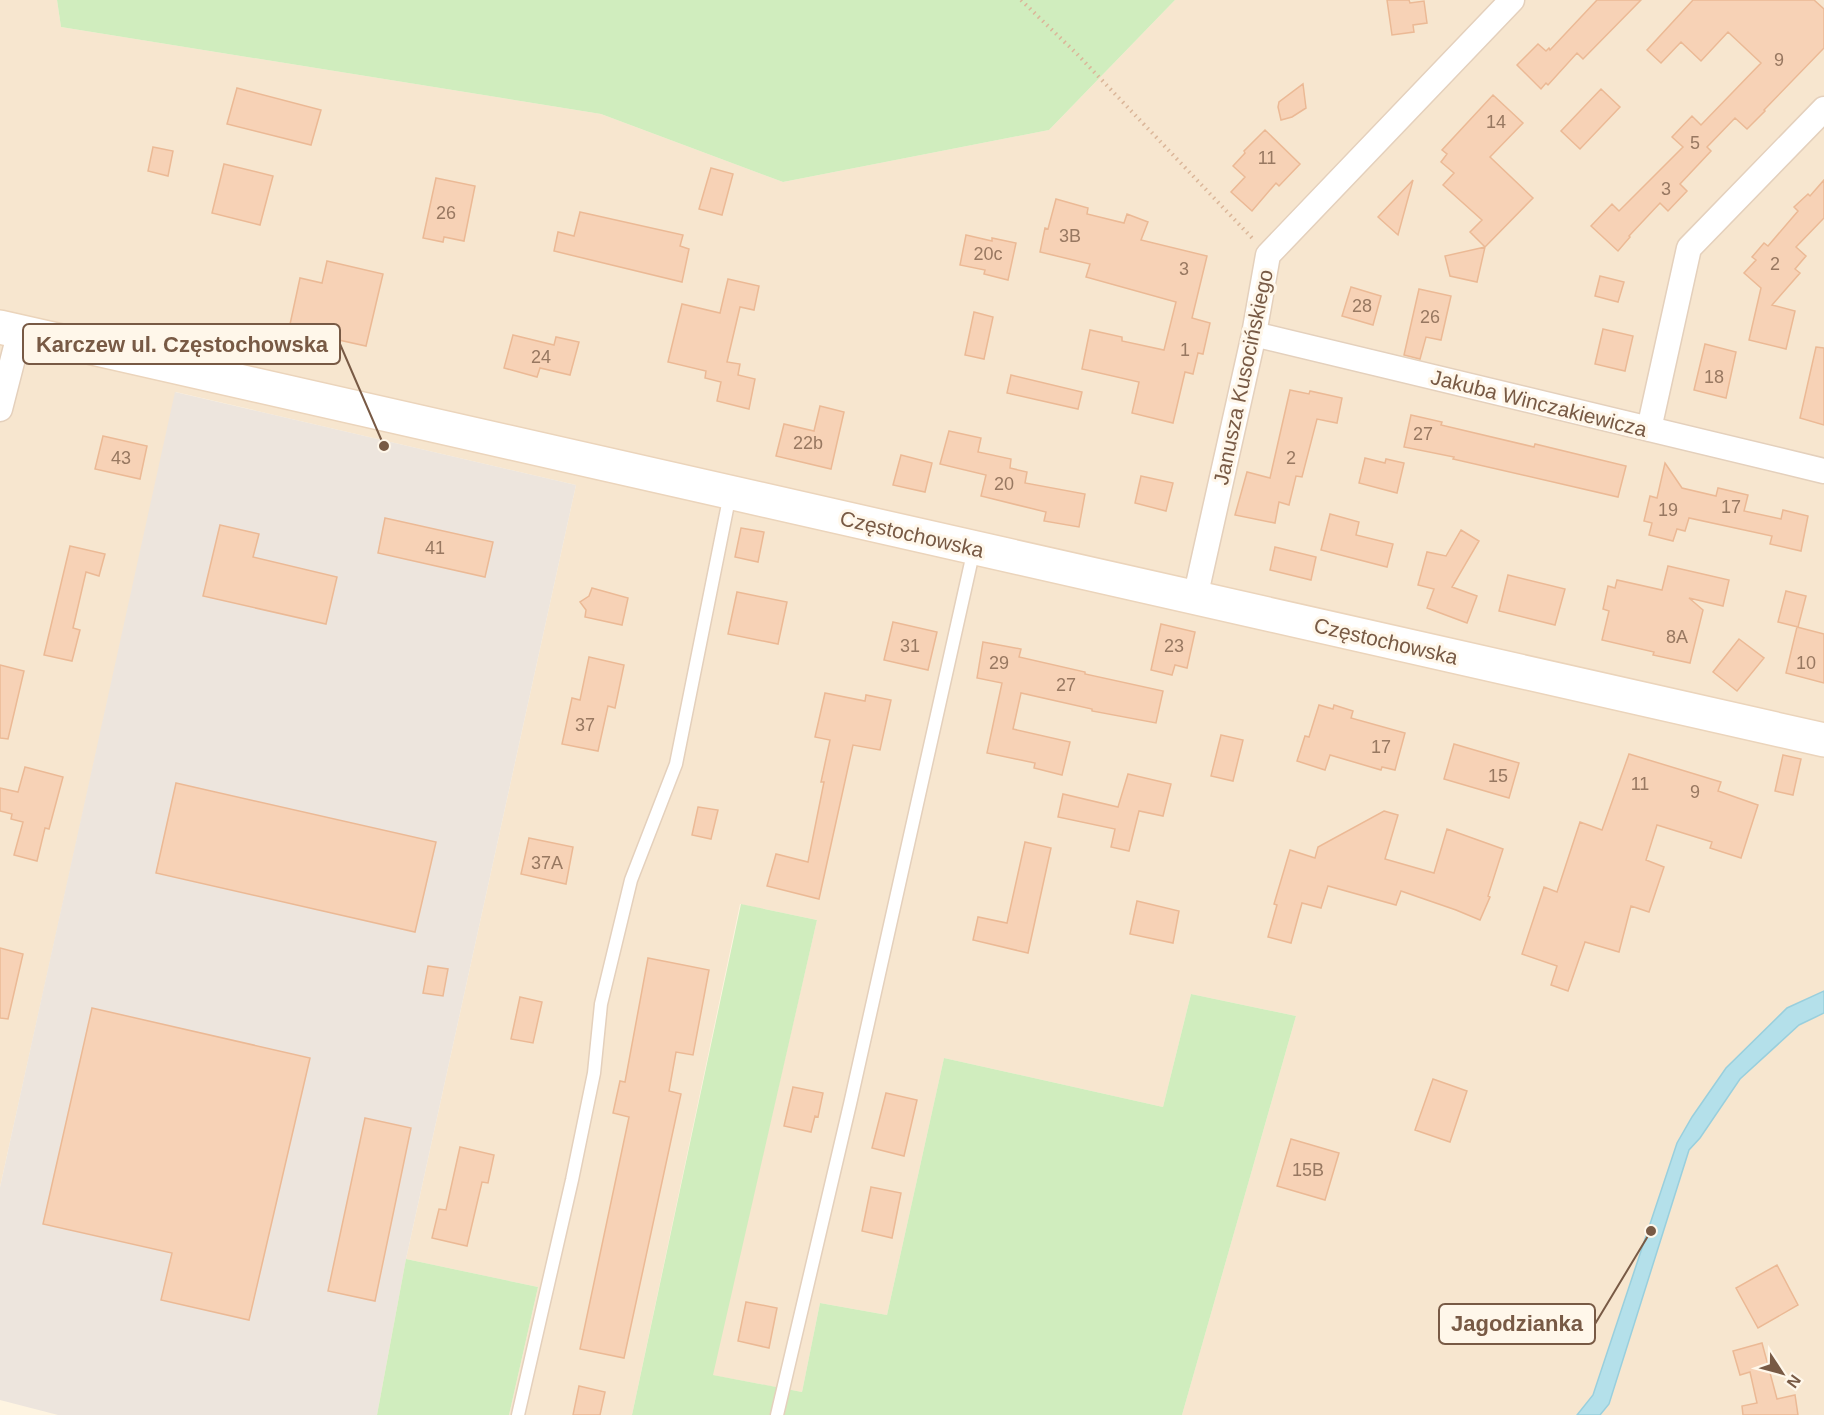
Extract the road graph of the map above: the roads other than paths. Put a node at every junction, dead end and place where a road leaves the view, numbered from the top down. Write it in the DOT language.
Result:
graph roads {
  1 [pos="1512,0"];
  2 [pos="1824,109"];
  3 [pos="10,329"];
  4 [pos="1254,334"];
  5 [pos="0,409"];
  6 [pos="1649,429"];
  7 [pos="1824,471"];
  8 [pos="731,493"];
  9 [pos="974,548"];
  10 [pos="1195,598"];
  11 [pos="1824,740"];
  12 [pos="518,1415"];
  13 [pos="777,1415"];
  1 -- 4 [label="street, Janusza Kusocińskiego"];
  2 -- 6 [label="street"];
  3 -- 5 [label="street"];
  3 -- 8 [label="main road, Częstochowska"];
  4 -- 6 [label="street, Jakuba Winczakiewicza"];
  4 -- 10 [label="street, Janusza Kusocińskiego"];
  6 -- 7 [label="street, Jakuba Winczakiewicza"];
  8 -- 9 [label="main road, Częstochowska"];
  8 -- 12 [label="lane"];
  9 -- 10 [label="main road, Częstochowska"];
  9 -- 13 [label="lane"];
  10 -- 11 [label="main road, Częstochowska"];
}
